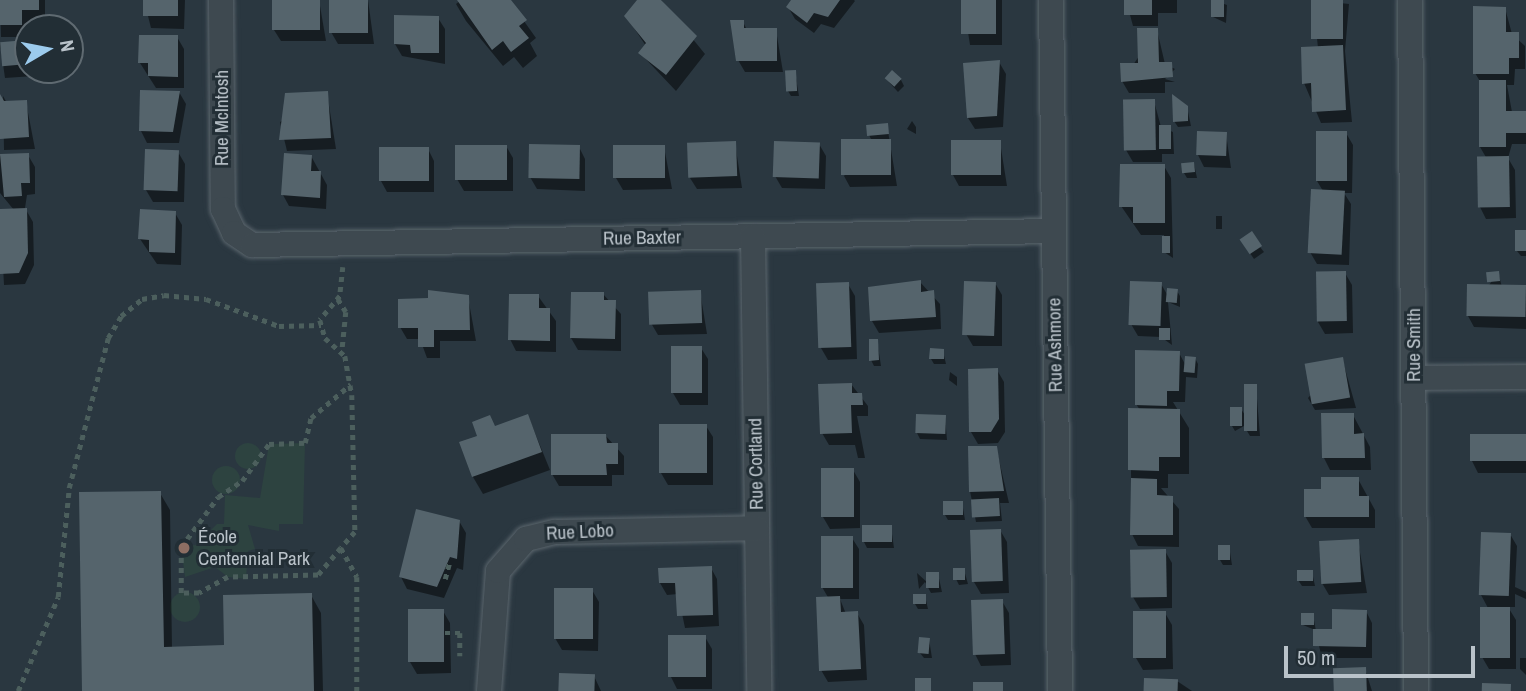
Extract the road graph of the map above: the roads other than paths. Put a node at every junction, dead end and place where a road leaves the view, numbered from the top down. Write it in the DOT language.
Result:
graph roads {
  1 [pos="221,0"];
  2 [pos="1051,0"];
  3 [pos="1410,0"];
  4 [pos="1054,231"];
  5 [pos="234,233"];
  6 [pos="753,236"];
  7 [pos="1526,377"];
  8 [pos="1414,378"];
  9 [pos="757,528"];
  10 [pos="489,691"];
  11 [pos="759,691"];
  12 [pos="1060,691"];
  13 [pos="1416,691"];
  1 -- 5 [label="street, Rue McIntosh"];
  2 -- 4 [label="street, Rue Ashmore"];
  3 -- 8 [label="street, Rue Smith"];
  4 -- 6 [label="street, Rue Baxter"];
  4 -- 12 [label="street, Rue Ashmore"];
  5 -- 6 [label="street, Rue Baxter"];
  6 -- 9 [label="street, Rue Cortland"];
  7 -- 8 [label="street"];
  8 -- 13 [label="street, Rue Smith"];
  9 -- 10 [label="street, Rue Lobo"];
  9 -- 11 [label="street, Rue Cortland"];
}
